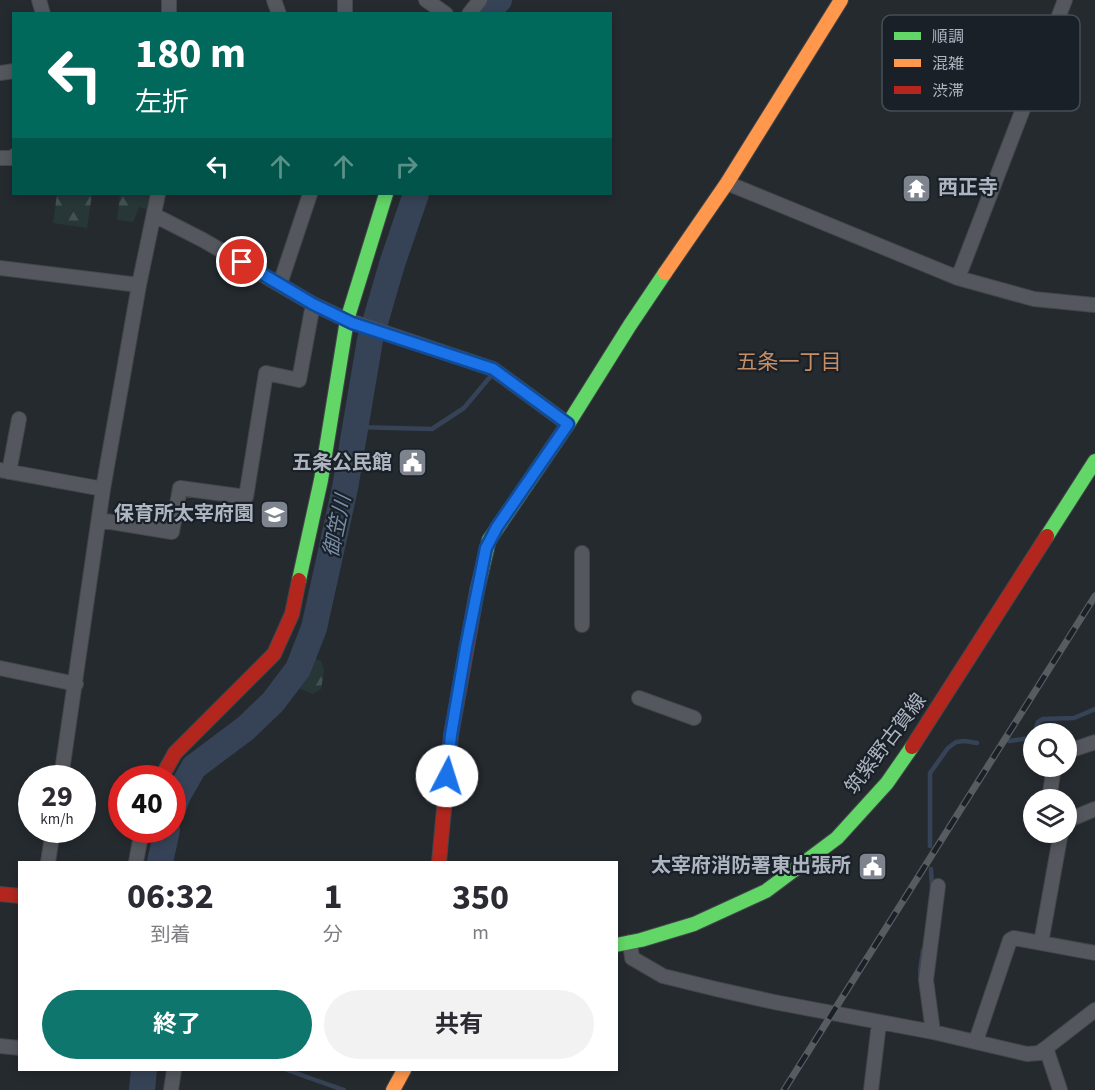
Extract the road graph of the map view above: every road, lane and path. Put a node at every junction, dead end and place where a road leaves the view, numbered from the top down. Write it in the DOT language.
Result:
graph roads {
  1 [pos="426,0"];
  2 [pos="480,0"];
  3 [pos="841,0"];
  4 [pos="1065,0"];
  5 [pos="443,12"];
  6 [pos="471,12"];
  7 [pos="1059,15"];
  8 [pos="1022,111"];
  9 [pos="727,183"];
  10 [pos="158,195"];
  11 [pos="310,195"];
  12 [pos="386,195"];
  13 [pos="154,215"];
  14 [pos="0,268"];
  15 [pos="958,278"];
  16 [pos="280,284"];
  17 [pos="139,285"];
  18 [pos="313,304"];
  19 [pos="1095,305"];
  20 [pos="350,322"];
  21 [pos="19,419"];
  22 [pos="568,424"];
  23 [pos="1095,461"];
  24 [pos="4,471"];
  25 [pos="103,489"];
  26 [pos="99,520"];
  27 [pos="582,553"];
  28 [pos="582,626"];
  29 [pos="0,668"];
  30 [pos="76,684"];
  31 [pos="639,698"];
  32 [pos="694,718"];
  33 [pos="1095,742"];
  34 [pos="1077,748"];
  35 [pos="63,765"];
  36 [pos="168,765"];
  37 [pos="1095,809"];
  38 [pos="1077,816"];
  39 [pos="51,843"];
  40 [pos="140,843"];
  41 [pos="1059,843"];
  42 [pos="48,861"];
  43 [pos="136,861"];
  44 [pos="439,861"];
  45 [pos="938,886"];
  46 [pos="0,894"];
  47 [pos="18,896"];
  48 [pos="623,943"];
  49 [pos="1041,943"];
  50 [pos="1095,954"];
  51 [pos="1095,1010"];
  52 [pos="879,1023"];
  53 [pos="933,1032"];
  54 [pos="976,1041"];
  55 [pos="0,1046"];
  56 [pos="18,1048"];
  57 [pos="1046,1048"];
  58 [pos="174,1071"];
  59 [pos="403,1071"];
  60 [pos="171,1090"];
  61 [pos="393,1090"];
  62 [pos="871,1090"];
  63 [pos="1060,1090"];
  1 -- 5 [label="street"];
  2 -- 6 [label="street"];
  3 -- 9 [label="street"];
  4 -- 7 [label="street"];
  8 -- 15 [label="street"];
  9 -- 15 [label="street"];
  9 -- 22 [label="street"];
  10 -- 13 [label="street"];
  11 -- 16 [label="street"];
  12 -- 20 [label="street"];
  13 -- 16 [label="street"];
  13 -- 17 [label="street"];
  14 -- 17 [label="street"];
  15 -- 19 [label="street"];
  16 -- 18 [label="street"];
  17 -- 25 [label="street"];
  18 -- 20 [label="street"];
  18 -- 26 [label="street"];
  20 -- 22 [label="street"];
  20 -- 36 [label="street"];
  21 -- 24 [label="street"];
  22 -- 44 [label="street"];
  23 -- 48 [label="street, 筑紫野古賀線"];
  24 -- 25 [label="street"];
  25 -- 26 [label="street"];
  26 -- 30 [label="street"];
  27 -- 28 [label="street"];
  29 -- 30 [label="street"];
  30 -- 35 [label="street"];
  31 -- 32 [label="street"];
  33 -- 34 [label="street"];
  37 -- 38 [label="street"];
  39 -- 42 [label="street"];
  40 -- 43 [label="street"];
  41 -- 49 [label="street"];
  45 -- 53 [label="street"];
  46 -- 47 [label="street"];
  48 -- 52 [label="street"];
  49 -- 50 [label="street"];
  49 -- 54 [label="street"];
  51 -- 57 [label="street"];
  52 -- 53 [label="street"];
  52 -- 62 [label="street"];
  53 -- 54 [label="street"];
  54 -- 57 [label="street"];
  55 -- 56 [label="street"];
  57 -- 63 [label="street"];
  58 -- 60 [label="street"];
  59 -- 61 [label="street"];
}
